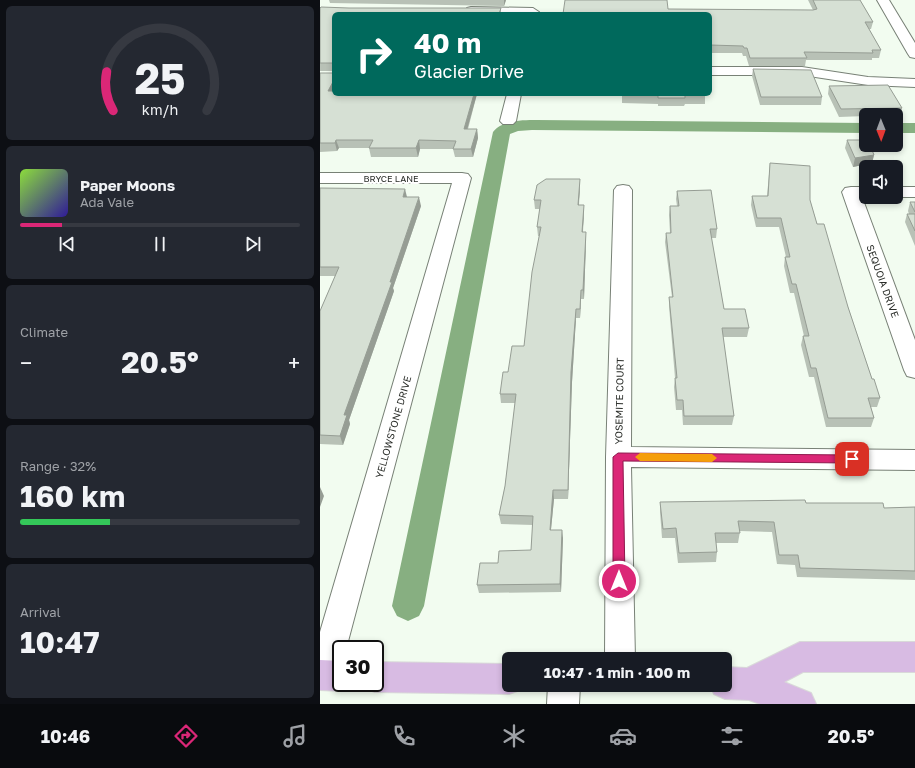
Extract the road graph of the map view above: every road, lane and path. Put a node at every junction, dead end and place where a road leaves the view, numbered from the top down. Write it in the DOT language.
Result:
graph roads {
  1 [pos="883,0"];
  2 [pos="534,9"];
  3 [pos="462,11"];
  4 [pos="915,54"];
  5 [pos="712,71"];
  6 [pos="915,83"];
  7 [pos="514,96"];
  8 [pos="508,121"];
  9 [pos="320,178"];
  10 [pos="462,178"];
  11 [pos="623,190"];
  12 [pos="858,192"];
  13 [pos="903,192"];
  14 [pos="915,192"];
  15 [pos="915,370"];
  16 [pos="618,457"];
  17 [pos="915,460"];
  18 [pos="620,652"];
  19 [pos="915,657"];
  20 [pos="328,676"];
  21 [pos="384,676"];
  22 [pos="502,679"];
  23 [pos="737,684"];
  24 [pos="564,692"];
  25 [pos="563,704"];
  26 [pos="800,704"];
  1 -- 4 [label="street"];
  2 -- 3 [label="street"];
  5 -- 6 [label="street"];
  7 -- 8 [label="street"];
  9 -- 10 [label="street, BRYCE LANE"];
  10 -- 20 [label="street, YELLOWSTONE DRIVE"];
  11 -- 16 [label="street, YOSEMITE COURT"];
  12 -- 15 [label="street, SEQUOIA DRIVE"];
  13 -- 14 [label="street"];
  16 -- 17 [label="street"];
  16 -- 18 [label="street, YOSEMITE COURT"];
  19 -- 23 [label="main road"];
  21 -- 22 [label="main road"];
  23 -- 26 [label="main road"];
  24 -- 25 [label="street"];
}
